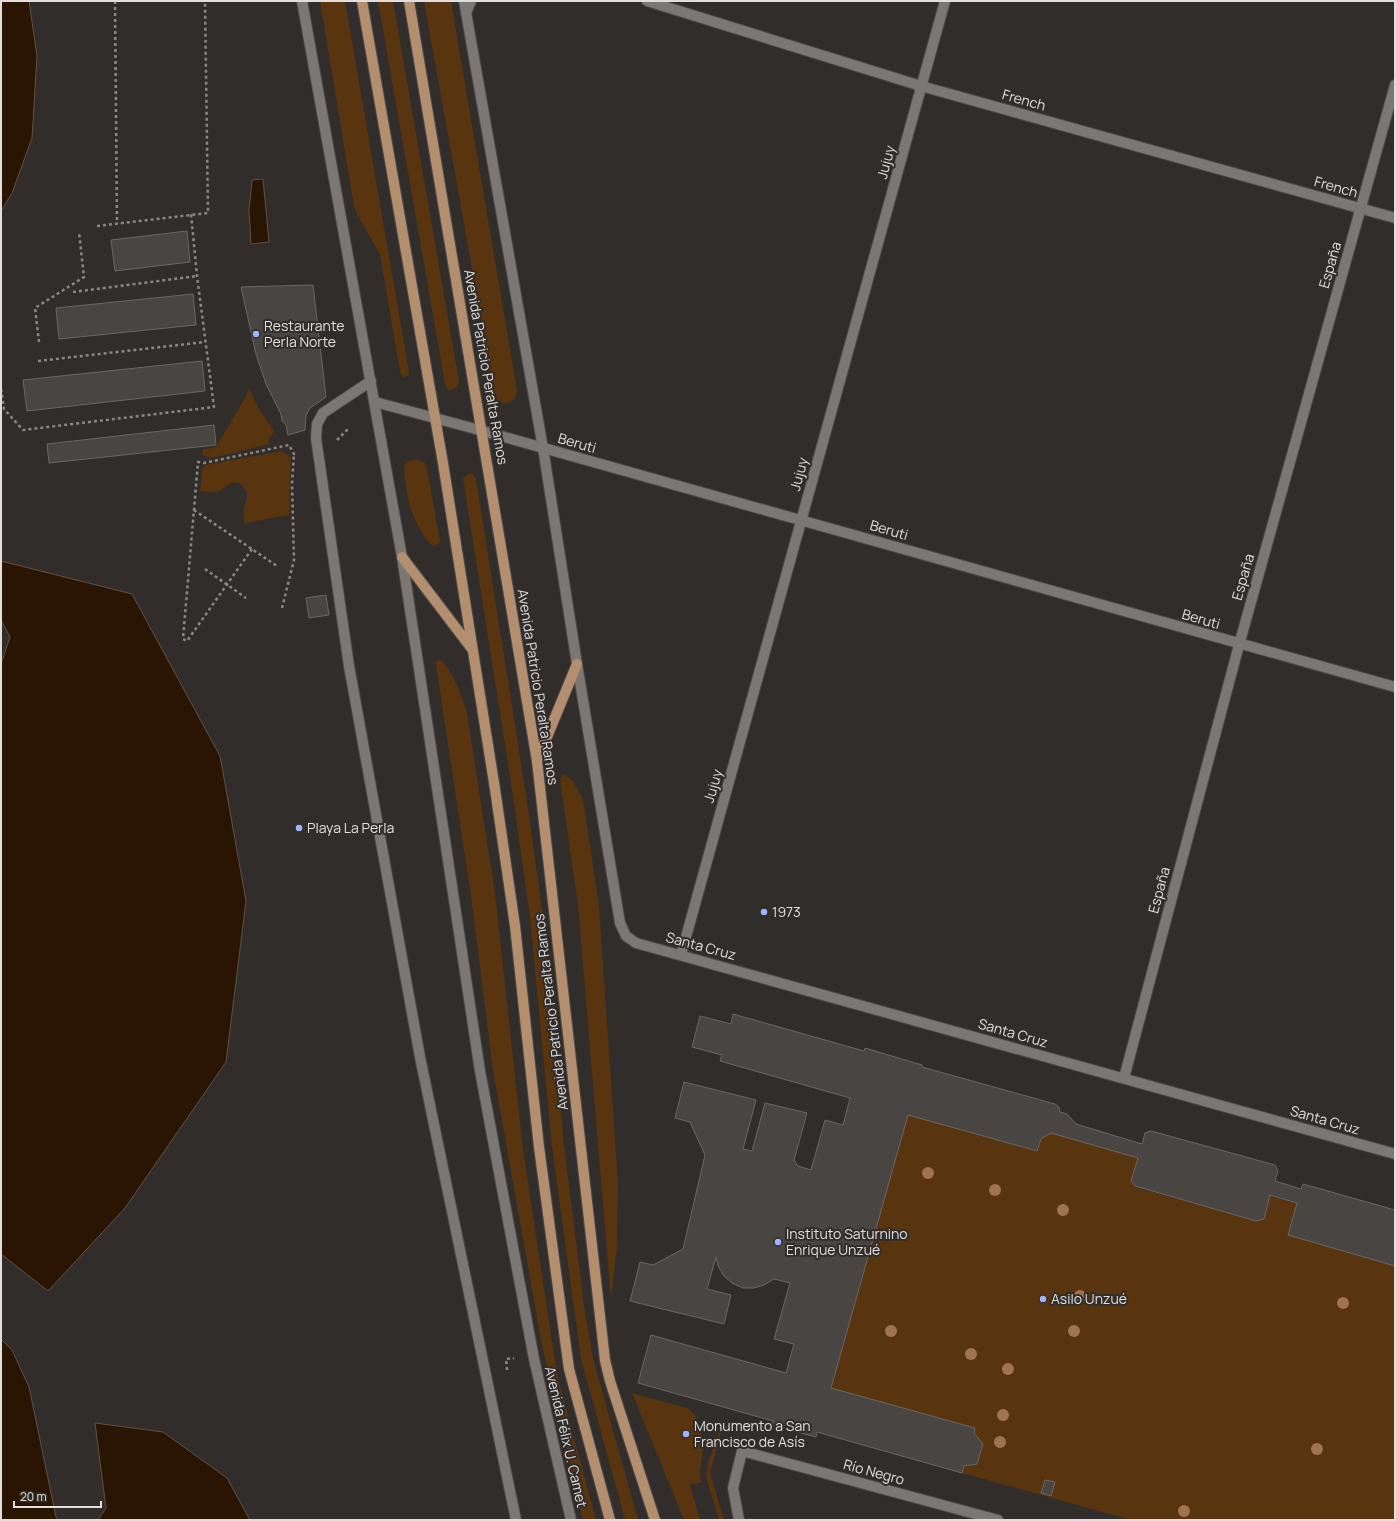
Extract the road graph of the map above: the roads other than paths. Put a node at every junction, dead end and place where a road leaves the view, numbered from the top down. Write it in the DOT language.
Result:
graph roads {
  1 [pos="302,1"];
  2 [pos="362,1"];
  3 [pos="409,1"];
  4 [pos="464,1"];
  5 [pos="471,1"];
  6 [pos="647,1"];
  7 [pos="945,1"];
  8 [pos="466,13"];
  9 [pos="1395,85"];
  10 [pos="921,86"];
  11 [pos="1361,209"];
  12 [pos="1395,218"];
  13 [pos="371,381"];
  14 [pos="375,402"];
  15 [pos="435,418"];
  16 [pos="483,431"];
  17 [pos="543,448"];
  18 [pos="801,520"];
  19 [pos="402,556"];
  20 [pos="1239,645"];
  21 [pos="472,650"];
  22 [pos="577,664"];
  23 [pos="1395,687"];
  24 [pos="537,761"];
  25 [pos="681,955"];
  26 [pos="1124,1078"];
  27 [pos="1395,1154"];
  28 [pos="569,1369"];
  29 [pos="516,1520"];
  30 [pos="571,1520"];
  31 [pos="610,1520"];
  32 [pos="655,1520"];
  33 [pos="739,1520"];
  34 [pos="998,1520"];
  1 -- 13 [label="street"];
  2 -- 15 [label="main road, Avenida Patricio Peralta Ramos"];
  3 -- 16 [label="main road, Avenida Patricio Peralta Ramos"];
  4 -- 8 [label="street"];
  5 -- 8 [label="street"];
  6 -- 10 [label="street, French"];
  7 -- 10 [label="street, Jujuy"];
  8 -- 17 [label="street"];
  9 -- 11 [label="street, España"];
  10 -- 11 [label="street, French"];
  10 -- 18 [label="street, Jujuy"];
  11 -- 12 [label="street, French"];
  11 -- 20 [label="street, España"];
  13 -- 14 [label="street"];
  13 -- 29 [label="street"];
  14 -- 15 [label="street, Beruti"];
  14 -- 19 [label="street"];
  15 -- 16 [label="street, Beruti"];
  15 -- 21 [label="main road, Avenida Patricio Peralta Ramos"];
  16 -- 17 [label="street, Beruti"];
  16 -- 24 [label="main road, Avenida Patricio Peralta Ramos"];
  17 -- 18 [label="street, Beruti"];
  17 -- 22 [label="street"];
  18 -- 20 [label="street, Beruti"];
  18 -- 25 [label="street, Jujuy"];
  19 -- 21 [label="main road"];
  19 -- 30 [label="street, Avenida Félix U. Camet"];
  20 -- 23 [label="street, Beruti"];
  20 -- 26 [label="street, España"];
  21 -- 28 [label="main road, Avenida Patricio Peralta Ramos"];
  22 -- 24 [label="main road"];
  22 -- 25 [label="street, Santa Cruz"];
  24 -- 32 [label="main road, Avenida Patricio Peralta Ramos"];
  25 -- 26 [label="street, Santa Cruz"];
  26 -- 27 [label="street, Santa Cruz"];
  28 -- 31 [label="main road, Avenida Félix U. Camet"];
  33 -- 34 [label="street, Río Negro"];
}
